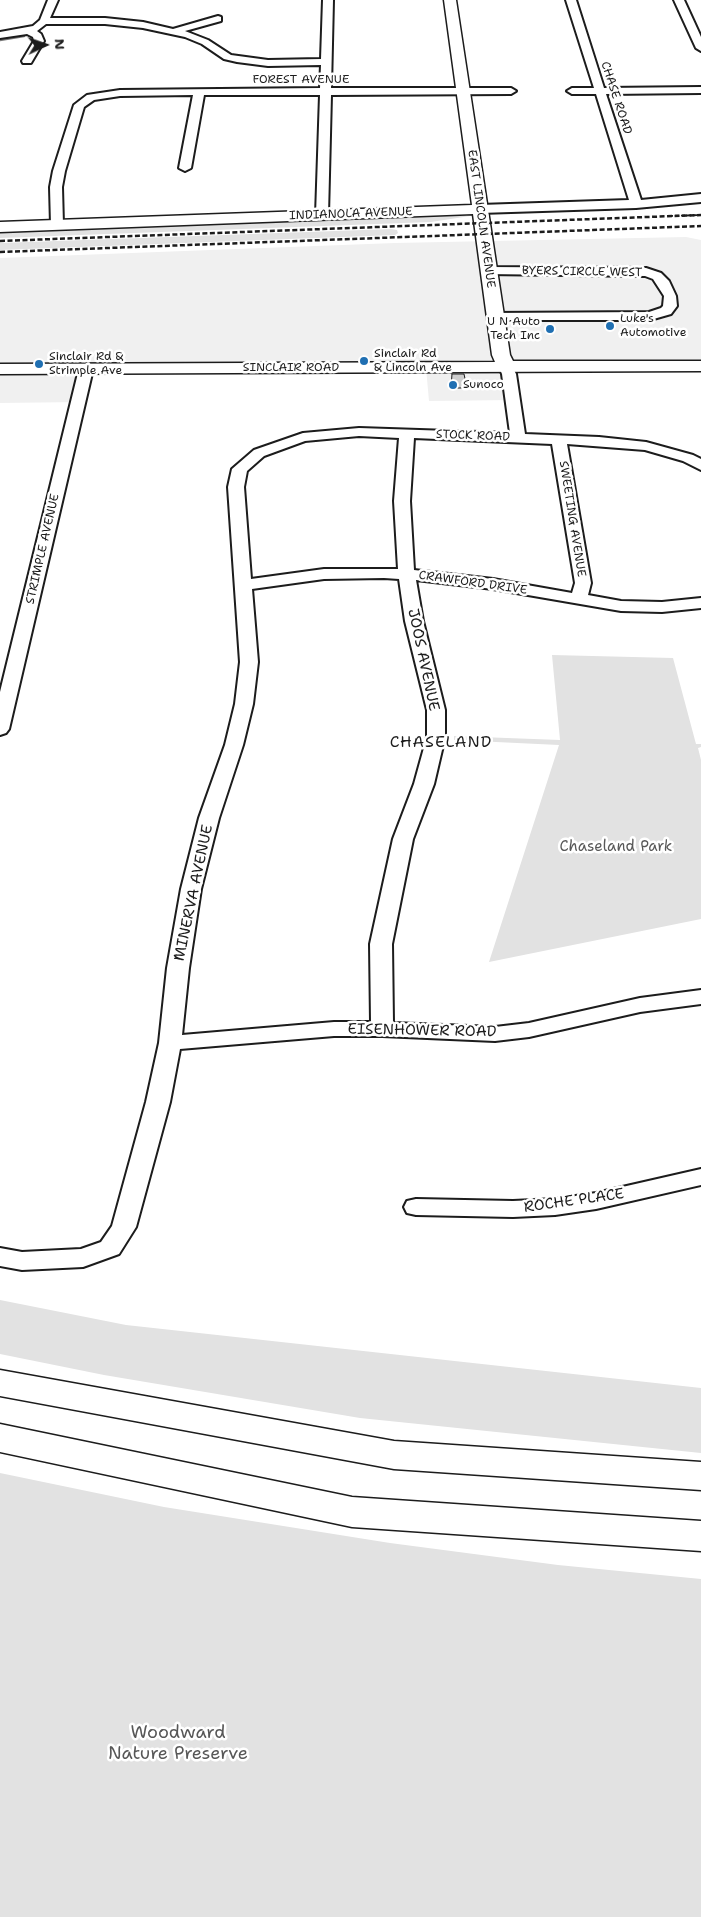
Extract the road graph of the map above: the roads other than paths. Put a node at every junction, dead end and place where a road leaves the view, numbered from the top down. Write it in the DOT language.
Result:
graph roads {
  1 [pos="53,0"];
  2 [pos="328,0"];
  3 [pos="450,0"];
  4 [pos="571,0"];
  5 [pos="679,0"];
  6 [pos="218,20"];
  7 [pos="44,21"];
  8 [pos="29,31"];
  9 [pos="175,31"];
  10 [pos="0,35"];
  11 [pos="701,48"];
  12 [pos="27,60"];
  13 [pos="326,62"];
  14 [pos="701,90"];
  15 [pos="463,91"];
  16 [pos="511,91"];
  17 [pos="572,91"];
  18 [pos="599,91"];
  19 [pos="199,92"];
  20 [pos="325,92"];
  21 [pos="185,168"];
  22 [pos="701,198"];
  23 [pos="636,204"];
  24 [pos="480,209"];
  25 [pos="322,215"];
  26 [pos="57,225"];
  27 [pos="0,227"];
  28 [pos="489,271"];
  29 [pos="495,316"];
  30 [pos="701,366"];
  31 [pos="506,368"];
  32 [pos="0,369"];
  33 [pos="86,369"];
  34 [pos="407,434"];
  35 [pos="518,437"];
  36 [pos="559,439"];
  37 [pos="259,453"];
  38 [pos="694,462"];
  39 [pos="406,574"];
  40 [pos="245,585"];
  41 [pos="579,599"];
  42 [pos="701,603"];
  43 [pos="0,729"];
  44 [pos="701,997"];
  45 [pos="382,1029"];
  46 [pos="170,1043"];
  47 [pos="701,1177"];
  48 [pos="416,1207"];
  49 [pos="0,1257"];
  50 [pos="0,1384"];
  51 [pos="0,1438"];
  52 [pos="701,1476"];
  53 [pos="701,1536"];
  1 -- 7 [label="street"];
  2 -- 13 [label="street"];
  3 -- 15 [label="main road, EAST LINCOLN AVENUE"];
  4 -- 18 [label="street, CHASE ROAD"];
  5 -- 11 [label="street"];
  6 -- 9 [label="street"];
  7 -- 8 [label="street"];
  7 -- 9 [label="street"];
  8 -- 10 [label="street"];
  8 -- 12 [label="street"];
  9 -- 13 [label="street"];
  13 -- 20 [label="street"];
  14 -- 18 [label="street"];
  15 -- 16 [label="street, FOREST AVENUE"];
  15 -- 20 [label="street, FOREST AVENUE"];
  15 -- 24 [label="main road, EAST LINCOLN AVENUE"];
  17 -- 18 [label="street"];
  18 -- 23 [label="street, CHASE ROAD"];
  19 -- 20 [label="street, FOREST AVENUE"];
  19 -- 21 [label="street"];
  19 -- 26 [label="street, FOREST AVENUE"];
  20 -- 25 [label="street"];
  22 -- 23 [label="street, INDIANOLA AVENUE"];
  23 -- 24 [label="street, INDIANOLA AVENUE"];
  24 -- 25 [label="main road, INDIANOLA AVENUE"];
  24 -- 28 [label="main road, EAST LINCOLN AVENUE"];
  25 -- 26 [label="main road, INDIANOLA AVENUE"];
  26 -- 27 [label="main road, INDIANOLA AVENUE"];
  28 -- 29 [label="main road, EAST LINCOLN AVENUE"];
  28 -- 29 [label="street, BYERS CIRCLE WEST"];
  29 -- 31 [label="main road, EAST LINCOLN AVENUE"];
  30 -- 31 [label="main road, SINCLAIR ROAD"];
  31 -- 33 [label="main road, SINCLAIR ROAD"];
  31 -- 35 [label="street, EAST LINCOLN AVENUE"];
  32 -- 33 [label="main road, SINCLAIR ROAD"];
  33 -- 43 [label="street, STRIMPLE AVENUE"];
  34 -- 35 [label="street, STOCK ROAD"];
  34 -- 37 [label="street, STOCK ROAD"];
  34 -- 39 [label="street, JOOS AVENUE"];
  35 -- 36 [label="street, STOCK ROAD"];
  36 -- 38 [label="street, STOCK ROAD"];
  36 -- 41 [label="street, SWEETING AVENUE"];
  37 -- 40 [label="street, MINERVA AVENUE"];
  39 -- 40 [label="street, CRAWFORD DRIVE"];
  39 -- 41 [label="street, CRAWFORD DRIVE"];
  39 -- 45 [label="street, JOOS AVENUE"];
  40 -- 46 [label="street, MINERVA AVENUE"];
  41 -- 42 [label="street, CRAWFORD DRIVE"];
  44 -- 45 [label="street, EISENHOWER ROAD"];
  45 -- 46 [label="street, EISENHOWER ROAD"];
  46 -- 49 [label="street, MINERVA AVENUE"];
  47 -- 48 [label="street, ROCHE PLACE"];
  50 -- 52 [label="main road"];
  51 -- 53 [label="main road"];
}
